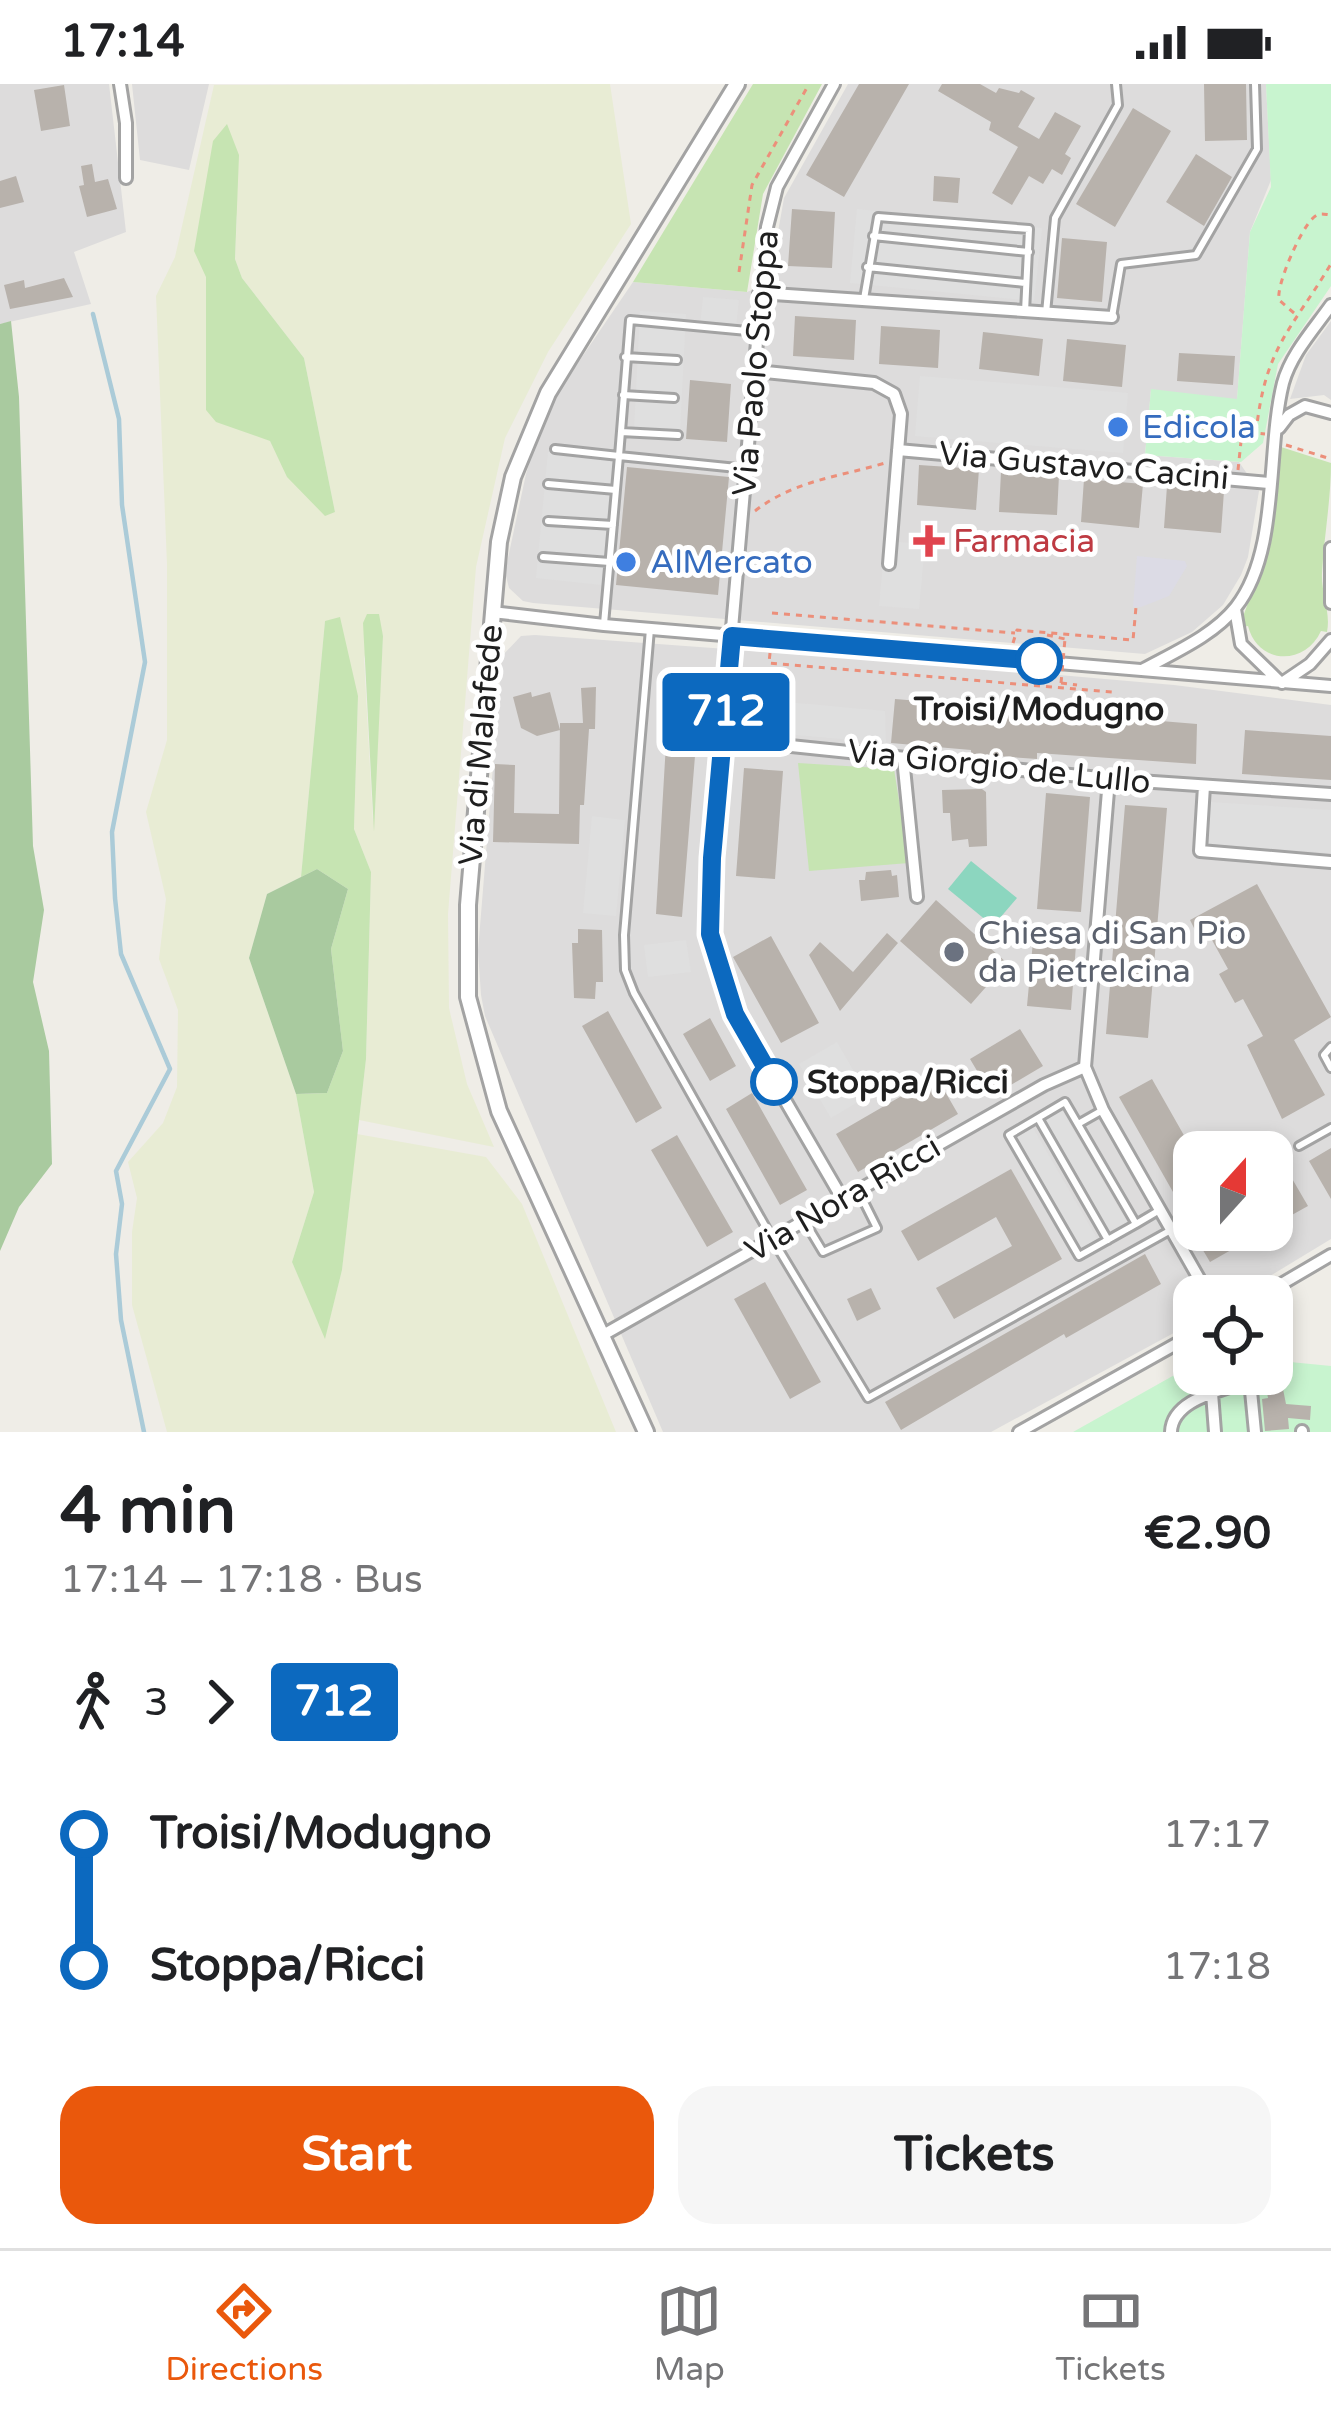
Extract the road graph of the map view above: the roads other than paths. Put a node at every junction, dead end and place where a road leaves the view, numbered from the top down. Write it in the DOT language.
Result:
graph roads {
  1 [pos="120,84"];
  2 [pos="737,84"];
  3 [pos="834,84"];
  4 [pos="1116,84"];
  5 [pos="1255,84"];
  6 [pos="126,178"];
  7 [pos="872,236"];
  8 [pos="1029,252"];
  9 [pos="867,267"];
  10 [pos="1026,284"];
  11 [pos="760,293"];
  12 [pos="864,299"];
  13 [pos="1331,305"];
  14 [pos="1025,312"];
  15 [pos="1046,313"];
  16 [pos="1112,317"];
  17 [pos="758,332"];
  18 [pos="625,357"];
  19 [pos="677,360"];
  20 [pos="756,371"];
  21 [pos="623,395"];
  22 [pos="674,398"];
  23 [pos="1331,413"];
  24 [pos="620,432"];
  25 [pos="678,435"];
  26 [pos="1276,436"];
  27 [pos="555,449"];
  28 [pos="898,455"];
  29 [pos="619,456"];
  30 [pos="746,469"];
  31 [pos="1269,483"];
  32 [pos="548,484"];
  33 [pos="616,490"];
  34 [pos="548,521"];
  35 [pos="613,525"];
  36 [pos="1331,548"];
  37 [pos="543,557"];
  38 [pos="610,562"];
  39 [pos="889,564"];
  40 [pos="1331,602"];
  41 [pos="1234,609"];
  42 [pos="492,611"];
  43 [pos="604,625"];
  44 [pos="650,629"];
  45 [pos="732,636"];
  46 [pos="1331,640"];
  47 [pos="1144,670"];
  48 [pos="1282,683"];
  49 [pos="1331,686"];
  50 [pos="724,740"];
  51 [pos="903,758"];
  52 [pos="1108,779"];
  53 [pos="1204,786"];
  54 [pos="1331,794"];
  55 [pos="1331,862"];
  56 [pos="917,897"];
  57 [pos="1331,1047"];
  58 [pos="1085,1067"];
  59 [pos="1331,1068"];
  60 [pos="1103,1110"];
  61 [pos="1038,1118"];
  62 [pos="1078,1124"];
  63 [pos="1331,1128"];
  64 [pos="1299,1146"];
  65 [pos="859,1190"];
  66 [pos="843,1200"];
  67 [pos="1160,1210"];
  68 [pos="805,1222"];
  69 [pos="1136,1224"];
  70 [pos="1171,1230"];
  71 [pos="773,1240"];
  72 [pos="1108,1240"];
  73 [pos="1331,1255"];
  74 [pos="1197,1275"];
  75 [pos="1293,1277"];
  76 [pos="603,1335"];
  77 [pos="1173,1346"];
  78 [pos="1208,1395"];
  79 [pos="1212,1395"];
  80 [pos="1249,1395"];
  81 [pos="646,1432"];
  82 [pos="1019,1432"];
  83 [pos="1171,1432"];
  84 [pos="1215,1432"];
  85 [pos="1255,1432"];
  1 -- 6 [label="street"];
  2 -- 42 [label="street, Via di Malafede"];
  3 -- 11 [label="street, Via Paolo Stoppa"];
  4 -- 15 [label="lane"];
  5 -- 16 [label="lane"];
  7 -- 8 [label="lane"];
  7 -- 8 [label="lane"];
  7 -- 9 [label="lane"];
  8 -- 10 [label="lane"];
  9 -- 10 [label="lane"];
  9 -- 12 [label="lane"];
  10 -- 14 [label="lane"];
  11 -- 12 [label="street"];
  11 -- 17 [label="street, Via Paolo Stoppa"];
  12 -- 14 [label="street"];
  13 -- 26 [label="street"];
  14 -- 15 [label="street"];
  15 -- 16 [label="street"];
  17 -- 18 [label="lane"];
  17 -- 20 [label="street, Via Paolo Stoppa"];
  18 -- 19 [label="lane"];
  18 -- 21 [label="lane"];
  20 -- 28 [label="street"];
  20 -- 30 [label="street, Via Paolo Stoppa"];
  21 -- 22 [label="lane"];
  21 -- 24 [label="lane"];
  23 -- 26 [label="street"];
  24 -- 25 [label="lane"];
  24 -- 29 [label="lane"];
  26 -- 31 [label="street"];
  27 -- 29 [label="lane"];
  28 -- 31 [label="street, Via Gustavo Cacini"];
  28 -- 39 [label="street"];
  29 -- 30 [label="lane"];
  29 -- 33 [label="lane"];
  30 -- 45 [label="street, Via Paolo Stoppa"];
  31 -- 41 [label="street"];
  32 -- 33 [label="lane"];
  33 -- 35 [label="lane"];
  34 -- 35 [label="lane"];
  35 -- 38 [label="lane"];
  36 -- 40 [label="street"];
  37 -- 38 [label="lane"];
  38 -- 43 [label="lane"];
  41 -- 47 [label="street"];
  41 -- 48 [label="street"];
  42 -- 43 [label="street"];
  42 -- 76 [label="street, Via di Malafede"];
  43 -- 44 [label="street"];
  44 -- 45 [label="street"];
  44 -- 71 [label="lane"];
  45 -- 47 [label="street"];
  45 -- 50 [label="street, Via Paolo Stoppa"];
  46 -- 48 [label="street"];
  47 -- 48 [label="street"];
  48 -- 49 [label="street"];
  50 -- 51 [label="street, Via Giorgio de Lullo"];
  50 -- 66 [label="street, Via Paolo Stoppa"];
  51 -- 52 [label="street, Via Giorgio de Lullo"];
  51 -- 56 [label="street"];
  52 -- 53 [label="street, Via Giorgio de Lullo"];
  52 -- 58 [label="street"];
  53 -- 54 [label="street, Via Giorgio de Lullo"];
  53 -- 55 [label="street"];
  57 -- 59 [label="lane"];
  58 -- 60 [label="street"];
  58 -- 65 [label="street, Via Nora Ricci"];
  60 -- 62 [label="lane"];
  60 -- 67 [label="street"];
  61 -- 62 [label="lane"];
  61 -- 72 [label="lane"];
  61 -- 72 [label="lane"];
  62 -- 69 [label="lane"];
  63 -- 64 [label="lane"];
  65 -- 66 [label="street, Via Nora Ricci"];
  65 -- 68 [label="lane"];
  66 -- 68 [label="street, Via Nora Ricci"];
  67 -- 69 [label="lane"];
  67 -- 70 [label="street"];
  68 -- 71 [label="street, Via Nora Ricci"];
  69 -- 72 [label="lane"];
  70 -- 71 [label="lane"];
  70 -- 74 [label="street"];
  71 -- 76 [label="street, Via Nora Ricci"];
  73 -- 75 [label="street"];
  76 -- 81 [label="street, Via di Malafede"];
  77 -- 82 [label="street"];
  78 -- 83 [label="street"];
  79 -- 84 [label="street"];
  80 -- 85 [label="street"];
}
